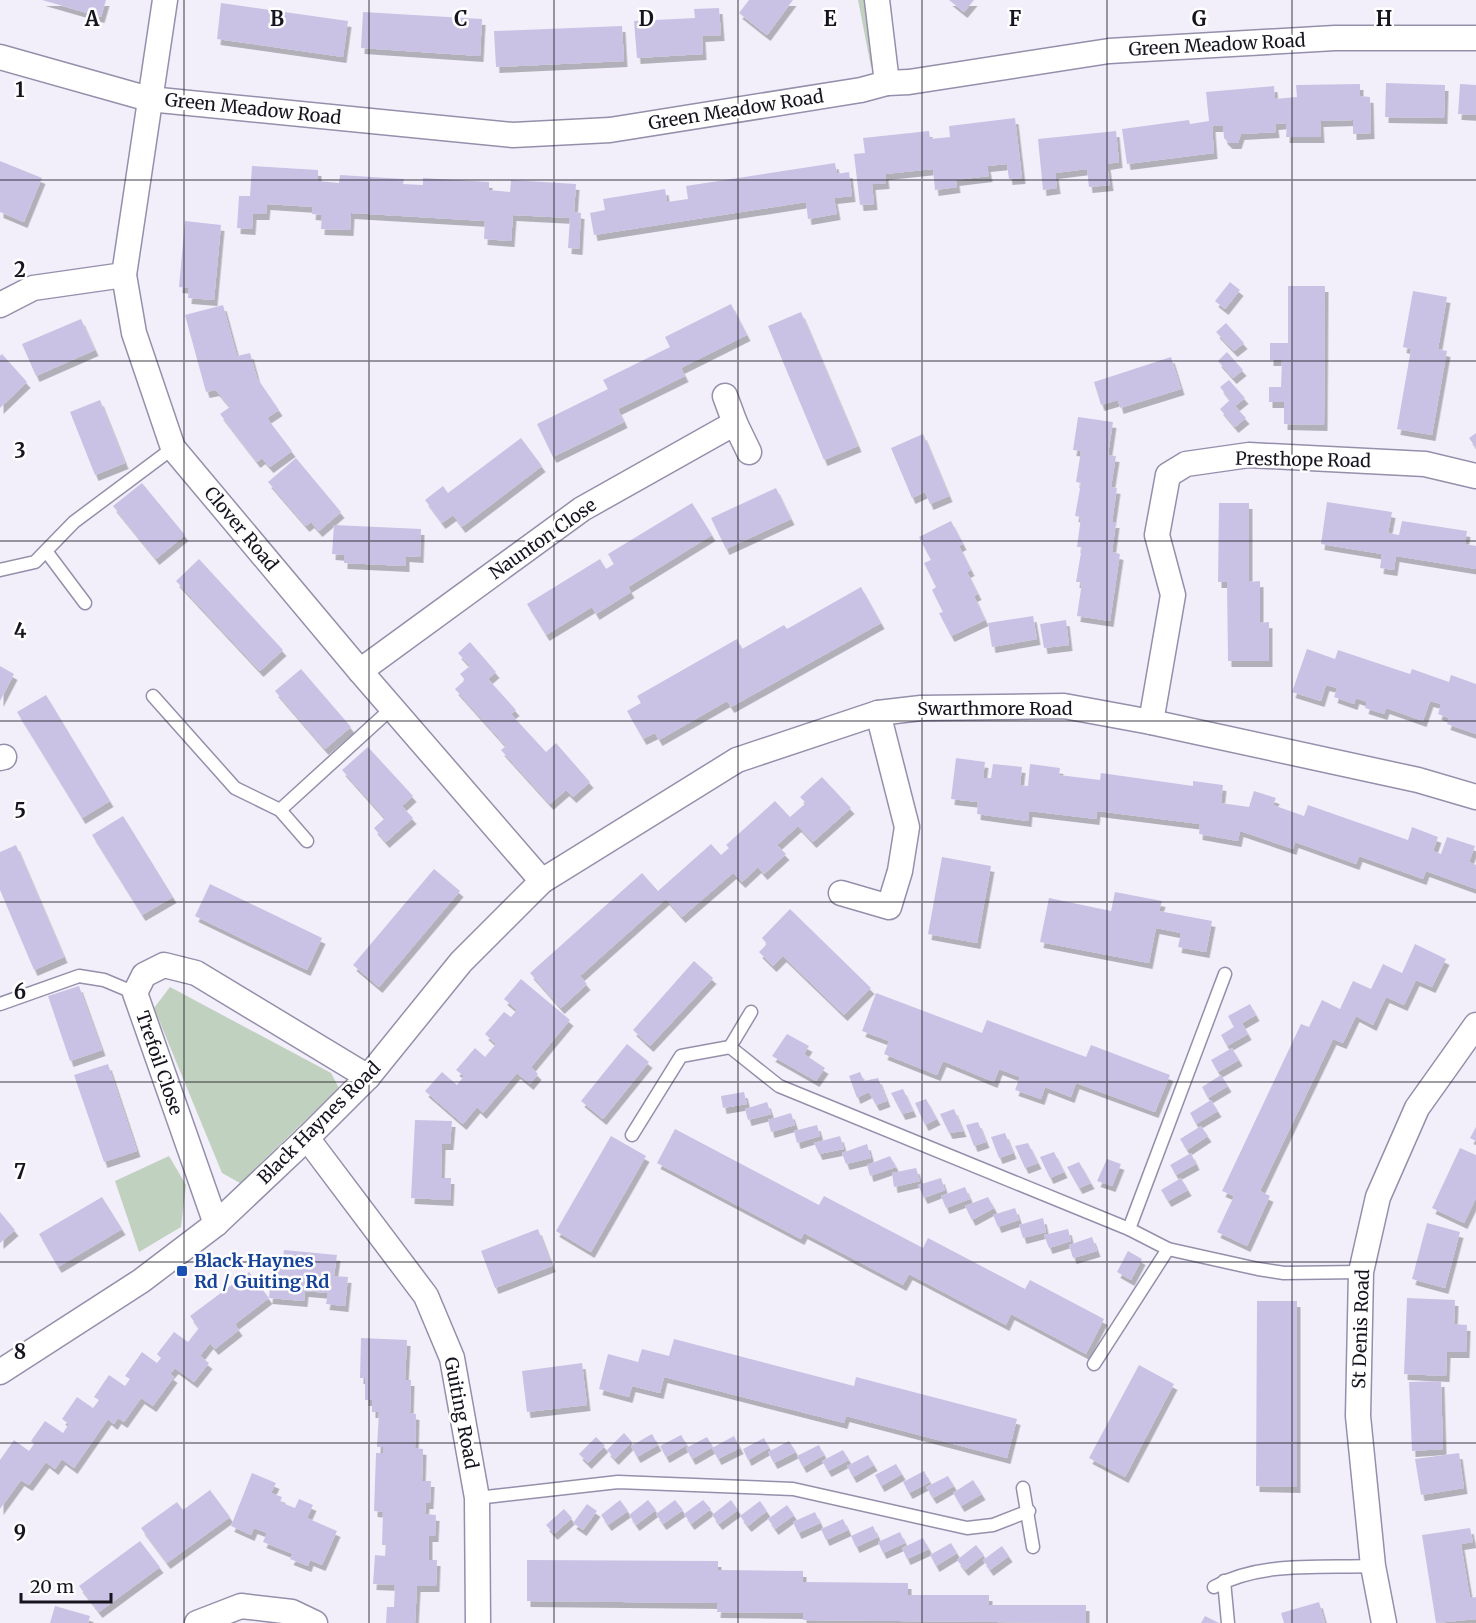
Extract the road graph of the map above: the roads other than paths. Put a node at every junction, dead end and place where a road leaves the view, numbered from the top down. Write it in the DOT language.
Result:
graph roads {
  1 [pos="165,0"];
  2 [pos="877,0"];
  3 [pos="1476,38"];
  4 [pos="0,57"];
  5 [pos="887,83"];
  6 [pos="149,99"];
  7 [pos="124,275"];
  8 [pos="0,305"];
  9 [pos="725,396"];
  10 [pos="735,423"];
  11 [pos="173,448"];
  12 [pos="749,452"];
  13 [pos="1476,476"];
  14 [pos="46,551"];
  15 [pos="0,570"];
  16 [pos="85,603"];
  17 [pos="360,671"];
  18 [pos="153,696"];
  19 [pos="392,708"];
  20 [pos="878,713"];
  21 [pos="1151,722"];
  22 [pos="1476,797"];
  23 [pos="280,810"];
  24 [pos="606,838"];
  25 [pos="307,841"];
  26 [pos="542,881"];
  27 [pos="842,893"];
  28 [pos="1225,974"];
  29 [pos="135,993"];
  30 [pos="0,1004"];
  31 [pos="751,1012"];
  32 [pos="1476,1025"];
  33 [pos="730,1047"];
  34 [pos="368,1077"];
  35 [pos="632,1135"];
  36 [pos="307,1138"];
  37 [pos="216,1224"];
  38 [pos="1129,1229"];
  39 [pos="1168,1249"];
  40 [pos="1361,1272"];
  41 [pos="3,1362"];
  42 [pos="1094,1364"];
  43 [pos="1023,1488"];
  44 [pos="477,1498"];
  45 [pos="1029,1511"];
  46 [pos="1033,1547"];
  47 [pos="1373,1566"];
  48 [pos="197,1623"];
  49 [pos="315,1623"];
  50 [pos="478,1623"];
  51 [pos="1228,1623"];
  52 [pos="1384,1623"];
  1 -- 6 [label="street, Clover Road"];
  2 -- 5 [label="street"];
  3 -- 5 [label="street, Green Meadow Road"];
  4 -- 6 [label="street, Green Meadow Road"];
  5 -- 6 [label="street, Green Meadow Road"];
  6 -- 7 [label="street, Clover Road"];
  7 -- 8 [label="street"];
  7 -- 11 [label="street, Clover Road"];
  9 -- 10 [label="street"];
  10 -- 12 [label="street"];
  10 -- 17 [label="street, Naunton Close"];
  11 -- 14 [label="lane"];
  11 -- 17 [label="street, Clover Road"];
  13 -- 21 [label="street, Presthope Road"];
  14 -- 15 [label="lane"];
  14 -- 16 [label="lane"];
  17 -- 19 [label="street, Clover Road"];
  18 -- 23 [label="lane"];
  19 -- 23 [label="lane"];
  19 -- 26 [label="street, Clover Road"];
  20 -- 21 [label="street, Swarthmore Road"];
  20 -- 24 [label="street, Swarthmore Road"];
  20 -- 27 [label="street"];
  21 -- 22 [label="street, Swarthmore Road"];
  23 -- 25 [label="lane"];
  24 -- 26 [label="street, Black Haynes Road"];
  26 -- 34 [label="street, Black Haynes Road"];
  28 -- 38 [label="lane"];
  29 -- 30 [label="lane"];
  29 -- 34 [label="street, Trefoil Close"];
  29 -- 37 [label="street, Trefoil Close"];
  31 -- 33 [label="lane"];
  32 -- 40 [label="street, St Denis Road"];
  33 -- 35 [label="lane"];
  33 -- 38 [label="lane"];
  34 -- 36 [label="street, Black Haynes Road"];
  36 -- 37 [label="street, Black Haynes Road"];
  36 -- 44 [label="street, Guiting Road"];
  37 -- 41 [label="street, Black Haynes Road"];
  38 -- 39 [label="lane"];
  39 -- 40 [label="lane"];
  39 -- 42 [label="lane"];
  40 -- 47 [label="street, St Denis Road"];
  43 -- 45 [label="lane"];
  44 -- 45 [label="lane"];
  44 -- 50 [label="street, Guiting Road"];
  45 -- 46 [label="lane"];
  47 -- 51 [label="lane"];
  47 -- 52 [label="street, St Denis Road"];
  48 -- 49 [label="street"];
}
